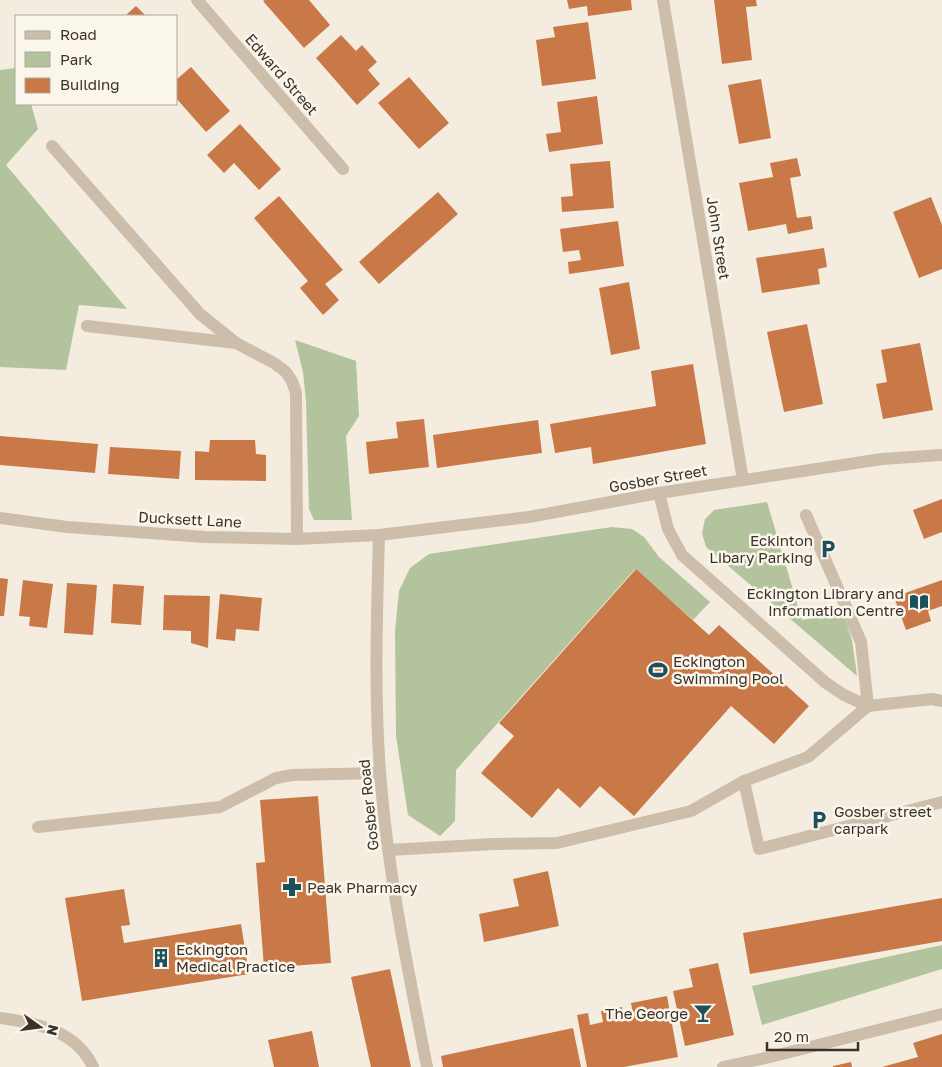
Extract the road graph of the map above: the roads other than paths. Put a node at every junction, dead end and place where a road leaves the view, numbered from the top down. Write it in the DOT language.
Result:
graph roads {
  1 [pos="197,0"];
  2 [pos="663,0"];
  3 [pos="52,146"];
  4 [pos="343,169"];
  5 [pos="87,326"];
  6 [pos="236,343"];
  7 [pos="942,455"];
  8 [pos="742,480"];
  9 [pos="660,493"];
  10 [pos="806,515"];
  11 [pos="0,518"];
  12 [pos="379,535"];
  13 [pos="297,540"];
  14 [pos="942,701"];
  15 [pos="868,706"];
  16 [pos="380,773"];
  17 [pos="744,781"];
  18 [pos="942,802"];
  19 [pos="38,827"];
  20 [pos="389,850"];
  21 [pos="942,1014"];
  22 [pos="0,1018"];
  23 [pos="93,1067"];
  24 [pos="427,1067"];
  25 [pos="723,1067"];
  1 -- 4 [label="street, Edward Street"];
  2 -- 8 [label="street, John Street"];
  3 -- 6 [label="street"];
  5 -- 6 [label="street"];
  6 -- 13 [label="street"];
  7 -- 8 [label="street, Gosber Street"];
  8 -- 9 [label="street, Gosber Street"];
  9 -- 12 [label="street, Gosber Street"];
  9 -- 15 [label="street"];
  10 -- 15 [label="street"];
  11 -- 13 [label="street, Ducksett Lane"];
  12 -- 13 [label="street, Ducksett Lane"];
  12 -- 16 [label="street, Gosber Road"];
  14 -- 15 [label="street"];
  15 -- 17 [label="street"];
  16 -- 19 [label="street"];
  16 -- 20 [label="street, Gosber Road"];
  17 -- 18 [label="street"];
  17 -- 20 [label="street"];
  20 -- 24 [label="street, Gosber Road"];
  21 -- 25 [label="street"];
  22 -- 23 [label="street"];
}
